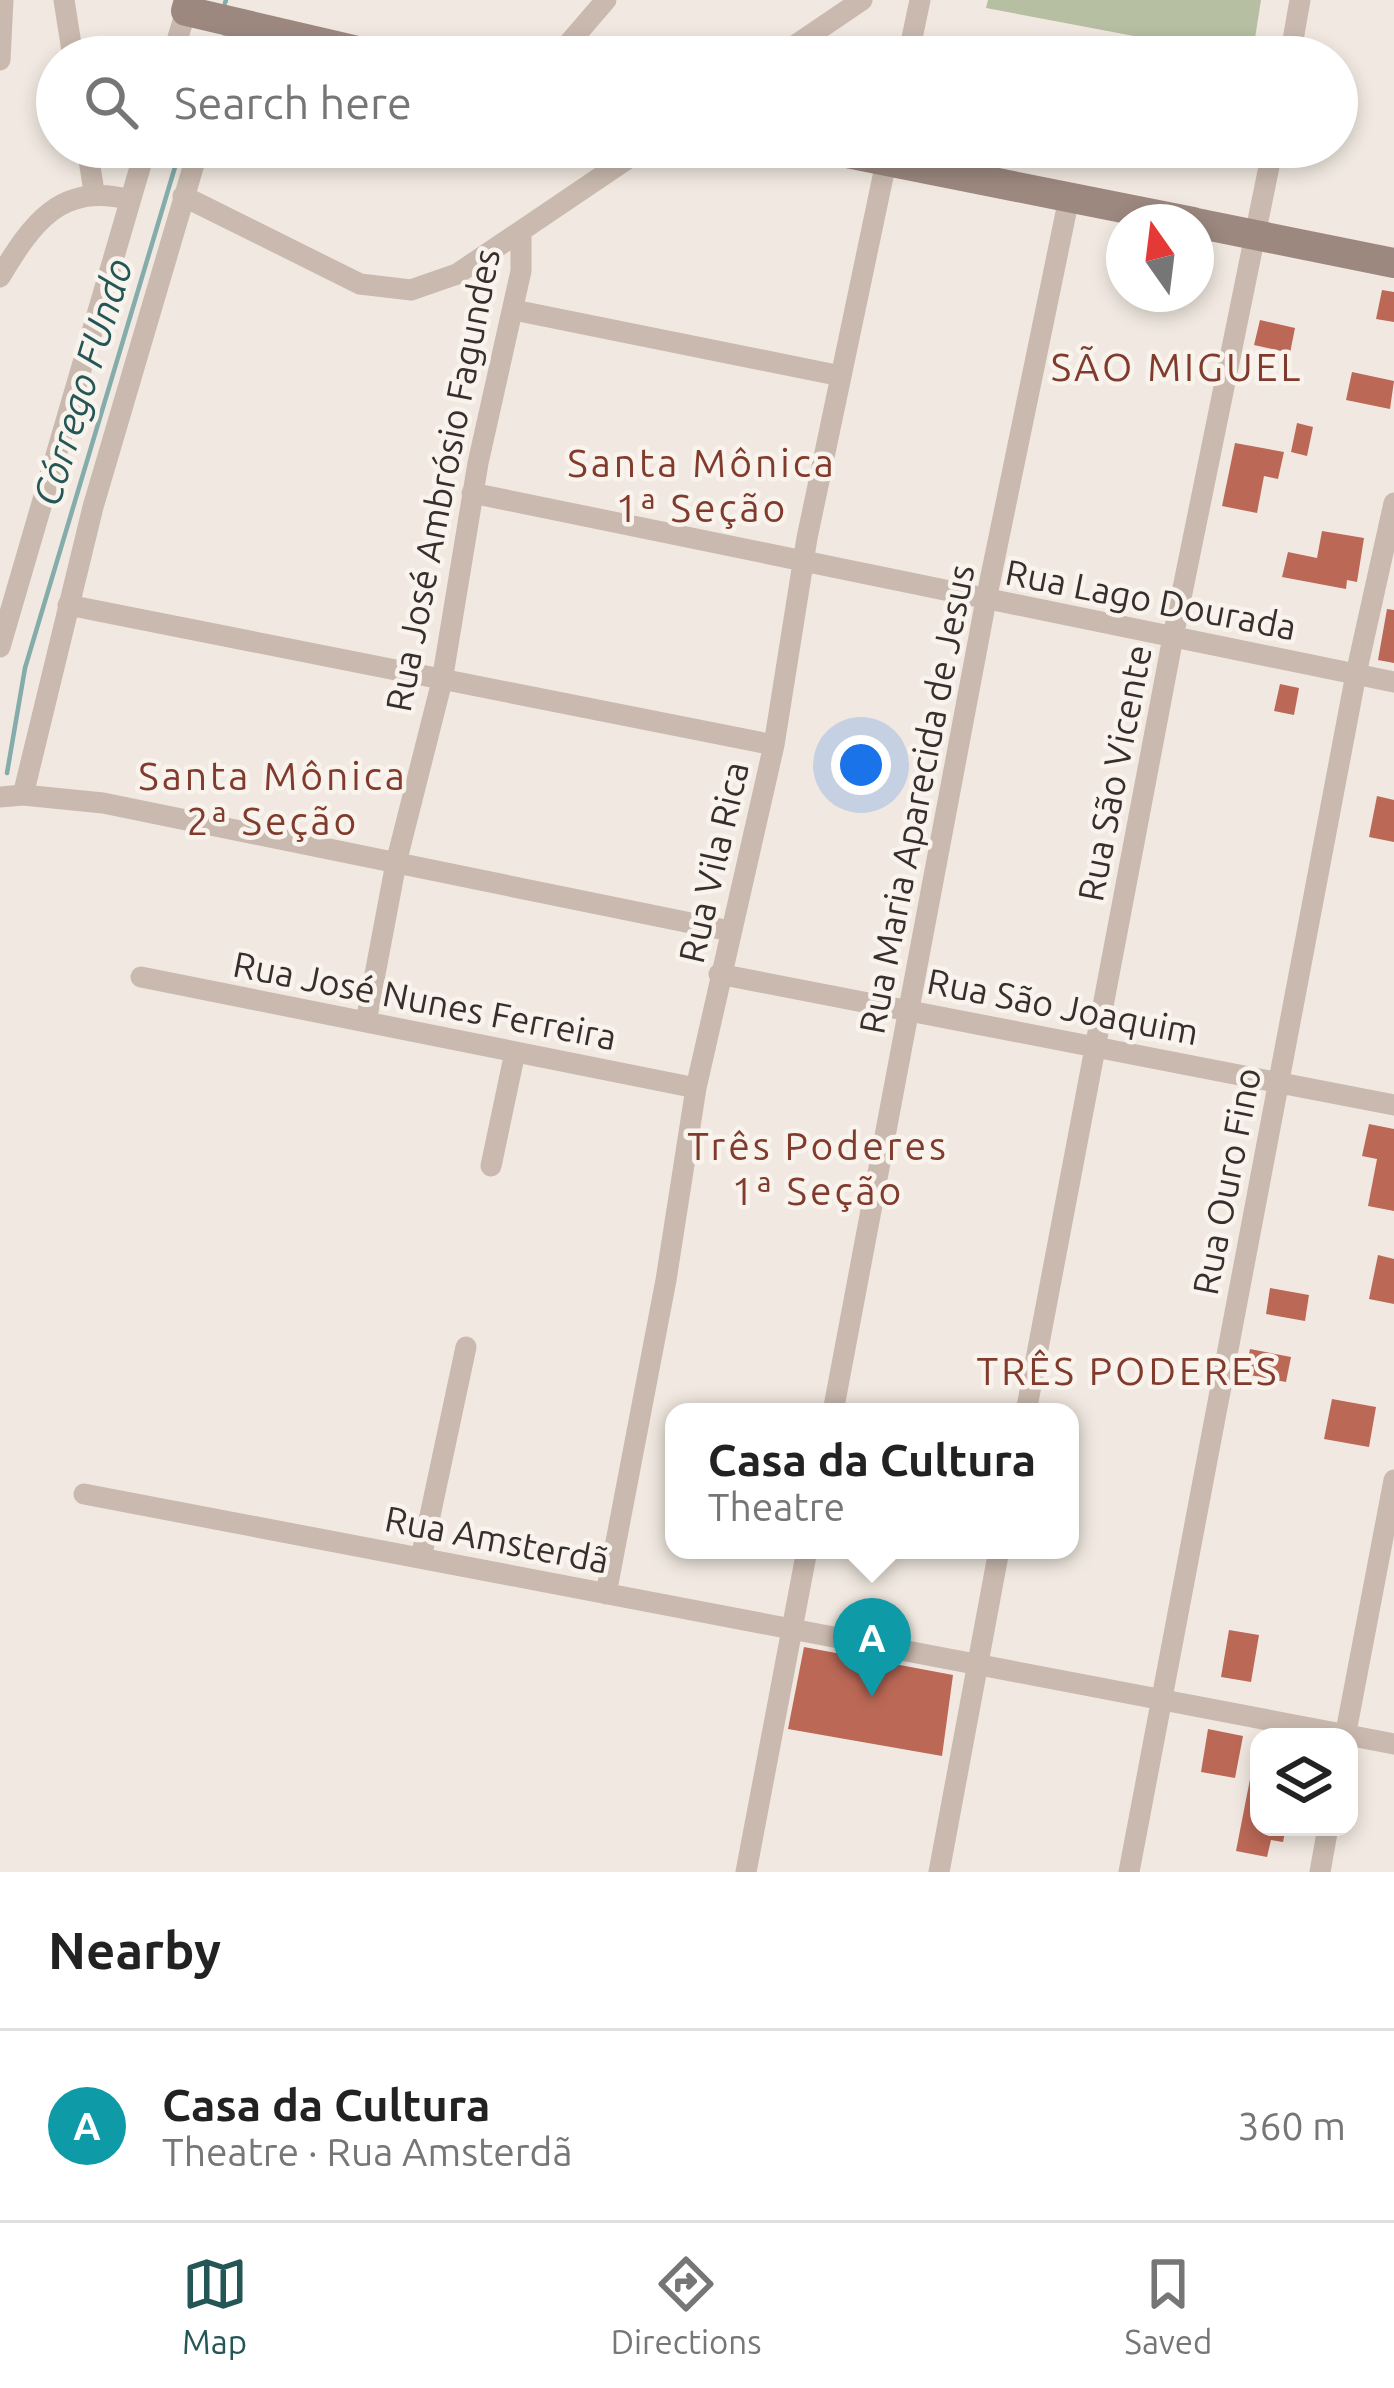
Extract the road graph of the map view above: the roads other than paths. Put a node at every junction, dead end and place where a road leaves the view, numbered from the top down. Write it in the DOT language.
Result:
graph roads {
  1 [pos="3,0"];
  2 [pos="64,0"];
  3 [pos="606,0"];
  4 [pos="862,0"];
  5 [pos="920,0"];
  6 [pos="1300,0"];
  7 [pos="187,5"];
  8 [pos="241,12"];
  9 [pos="70,36"];
  10 [pos="178,36"];
  11 [pos="318,36"];
  12 [pos="575,36"];
  13 [pos="809,36"];
  14 [pos="912,36"];
  15 [pos="1294,36"];
  16 [pos="0,60"];
  17 [pos="90,168"];
  18 [pos="140,168"];
  19 [pos="192,168"];
  20 [pos="614,168"];
  21 [pos="885,168"];
  22 [pos="946,168"];
  23 [pos="1269,168"];
  24 [pos="94,192"];
  25 [pos="183,196"];
  26 [pos="1069,198"];
  27 [pos="130,200"];
  28 [pos="1106,205"];
  29 [pos="1214,226"];
  30 [pos="521,232"];
  31 [pos="1256,234"];
  32 [pos="1394,263"];
  33 [pos="0,277"];
  34 [pos="514,310"];
  35 [pos="842,376"];
  36 [pos="472,493"];
  37 [pos="1394,503"];
  38 [pos="803,563"];
  39 [pos="986,600"];
  40 [pos="68,605"];
  41 [pos="1173,638"];
  42 [pos="0,646"];
  43 [pos="1357,674"];
  44 [pos="442,681"];
  45 [pos="1394,682"];
  46 [pos="774,745"];
  47 [pos="9,796"];
  48 [pos="396,863"];
  49 [pos="730,931"];
  50 [pos="719,974"];
  51 [pos="141,977"];
  52 [pos="910,1010"];
  53 [pos="366,1022"];
  54 [pos="1096,1046"];
  55 [pos="515,1052"];
  56 [pos="1279,1082"];
  57 [pos="696,1088"];
  58 [pos="1394,1106"];
  59 [pos="491,1166"];
  60 [pos="466,1347"];
  61 [pos="835,1403"];
  62 [pos="1028,1403"];
  63 [pos="1394,1480"];
  64 [pos="84,1494"];
  65 [pos="421,1558"];
  66 [pos="805,1559"];
  67 [pos="997,1559"];
  68 [pos="606,1594"];
  69 [pos="792,1629"];
  70 [pos="977,1665"];
  71 [pos="1161,1700"];
  72 [pos="1304,1728"];
  73 [pos="1347,1728"];
  74 [pos="1358,1738"];
  75 [pos="1394,1744"];
  76 [pos="1326,1836"];
  77 [pos="746,1872"];
  78 [pos="939,1872"];
  79 [pos="1129,1872"];
  80 [pos="1320,1872"];
  1 -- 16 [label="street"];
  2 -- 9 [label="street"];
  3 -- 12 [label="street"];
  4 -- 13 [label="street"];
  5 -- 14 [label="street"];
  6 -- 15 [label="street"];
  7 -- 8 [label="main road"];
  7 -- 10 [label="street"];
  8 -- 11 [label="main road"];
  17 -- 24 [label="street"];
  18 -- 27 [label="street"];
  19 -- 25 [label="street"];
  20 -- 30 [label="street"];
  21 -- 35 [label="street, Rua Vila Rica"];
  22 -- 26 [label="main road"];
  23 -- 31 [label="street, Rua São Vicente"];
  24 -- 27 [label="street"];
  24 -- 33 [label="street"];
  25 -- 30 [label="street"];
  25 -- 40 [label="street"];
  26 -- 28 [label="main road"];
  26 -- 39 [label="street, Rua Maria Aparecida de Jesus"];
  27 -- 42 [label="street"];
  29 -- 31 [label="main road"];
  30 -- 34 [label="street, Rua José Ambrósio Fagundes"];
  31 -- 32 [label="main road"];
  31 -- 41 [label="street, Rua São Vicente"];
  34 -- 35 [label="street"];
  34 -- 36 [label="street, Rua José Ambrósio Fagundes"];
  35 -- 38 [label="street, Rua Vila Rica"];
  36 -- 38 [label="street, Rua Lago Dourada"];
  36 -- 44 [label="street, Rua José Ambrósio Fagundes"];
  37 -- 43 [label="street, Rua Ouro Fino"];
  38 -- 39 [label="street, Rua Lago Dourada"];
  38 -- 46 [label="street, Rua Vila Rica"];
  39 -- 41 [label="street, Rua Lago Dourada"];
  39 -- 52 [label="street, Rua Maria Aparecida de Jesus"];
  40 -- 44 [label="street"];
  40 -- 47 [label="street"];
  41 -- 43 [label="street, Rua Lago Dourada"];
  41 -- 54 [label="street, Rua São Vicente"];
  43 -- 45 [label="street, Rua Lago Dourada"];
  43 -- 56 [label="street, Rua Ouro Fino"];
  44 -- 46 [label="street"];
  44 -- 48 [label="street, Rua José Ambrósio Fagundes"];
  46 -- 49 [label="street, Rua Vila Rica"];
  47 -- 48 [label="street"];
  48 -- 49 [label="street"];
  48 -- 53 [label="street, Rua José Ambrósio Fagundes"];
  49 -- 50 [label="street, Rua Vila Rica"];
  50 -- 52 [label="street, Rua São Joaquim"];
  50 -- 57 [label="street, Rua Vila Rica"];
  51 -- 53 [label="street, Rua José Nunes Ferreira"];
  52 -- 54 [label="street, Rua São Joaquim"];
  52 -- 61 [label="street, Rua Maria Aparecida de Jesus"];
  53 -- 55 [label="street, Rua José Nunes Ferreira"];
  54 -- 56 [label="street, Rua São Joaquim"];
  54 -- 62 [label="street, Rua São Vicente"];
  55 -- 57 [label="street, Rua José Nunes Ferreira"];
  55 -- 59 [label="street"];
  56 -- 58 [label="street, Rua São Joaquim"];
  56 -- 71 [label="street, Rua Ouro Fino"];
  57 -- 68 [label="street, Rua Vila Rica"];
  60 -- 65 [label="street"];
  63 -- 73 [label="street"];
  64 -- 65 [label="street, Rua Amsterdã"];
  65 -- 68 [label="street, Rua Amsterdã"];
  66 -- 69 [label="street"];
  67 -- 70 [label="street"];
  68 -- 69 [label="street, Rua Amsterdã"];
  69 -- 70 [label="street, Rua Amsterdã"];
  69 -- 77 [label="street"];
  70 -- 71 [label="street, Rua Amsterdã"];
  70 -- 78 [label="street"];
  71 -- 72 [label="street, Rua Amsterdã"];
  71 -- 79 [label="street, Rua Ouro Fino"];
  74 -- 75 [label="street, Rua Amsterdã"];
  76 -- 80 [label="street"];
}
